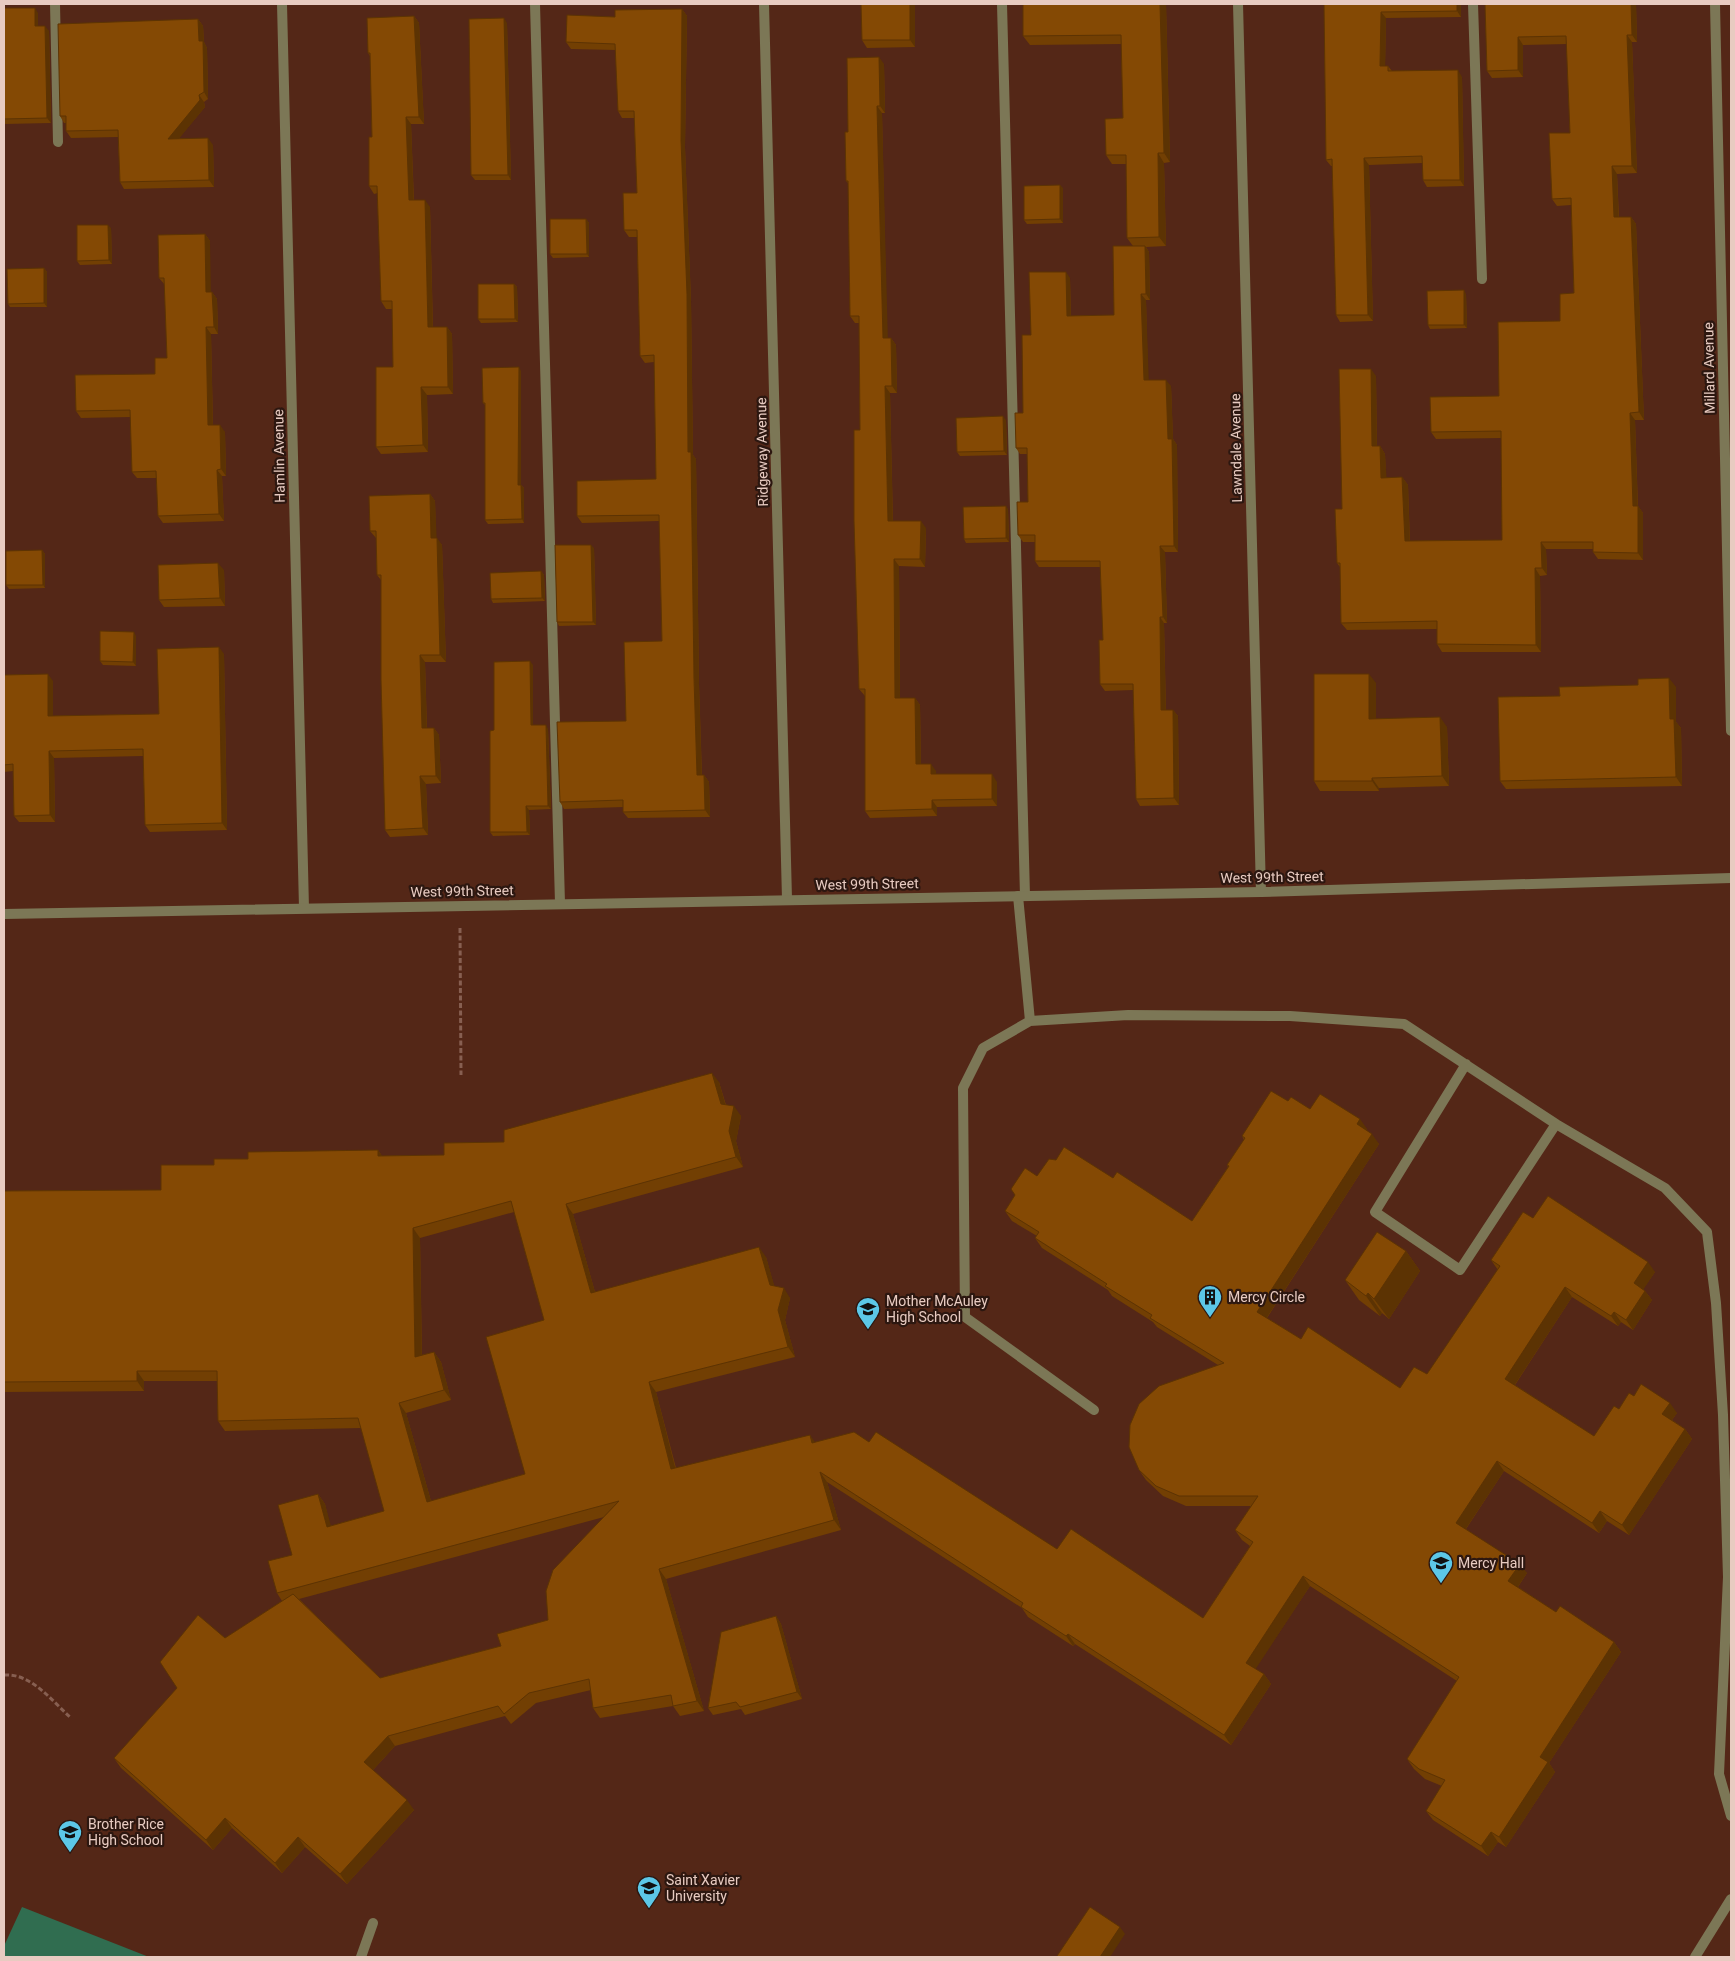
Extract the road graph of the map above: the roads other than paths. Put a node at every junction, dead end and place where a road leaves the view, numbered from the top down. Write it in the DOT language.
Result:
graph roads {
  1 [pos="55,4"];
  2 [pos="282,4"];
  3 [pos="535,4"];
  4 [pos="764,4"];
  5 [pos="1002,4"];
  6 [pos="1238,4"];
  7 [pos="1474,4"];
  8 [pos="1714,4"];
  9 [pos="58,142"];
  10 [pos="1482,279"];
  11 [pos="1731,731"];
  12 [pos="1731,878"];
  13 [pos="1261,892"];
  14 [pos="1021,896"];
  15 [pos="787,899"];
  16 [pos="560,904"];
  17 [pos="304,908"];
  18 [pos="4,914"];
  19 [pos="1030,1021"];
  20 [pos="1466,1064"];
  21 [pos="1556,1124"];
  22 [pos="1094,1410"];
  23 [pos="1731,1816"];
  24 [pos="1731,1899"];
  25 [pos="373,1923"];
  26 [pos="1699,1956"];
  27 [pos="362,1957"];
  1 -- 9 [label="street"];
  2 -- 17 [label="street, Hamlin Avenue"];
  3 -- 16 [label="street"];
  4 -- 15 [label="street, Ridgeway Avenue"];
  5 -- 14 [label="street"];
  6 -- 13 [label="street, Lawndale Avenue"];
  7 -- 10 [label="street"];
  8 -- 11 [label="street, Millard Avenue"];
  12 -- 13 [label="street, West 99th Street"];
  13 -- 14 [label="street, West 99th Street"];
  14 -- 15 [label="street, West 99th Street"];
  14 -- 19 [label="street"];
  15 -- 16 [label="street, West 99th Street"];
  16 -- 17 [label="street, West 99th Street"];
  17 -- 18 [label="street, West 99th Street"];
  19 -- 20 [label="street"];
  19 -- 22 [label="street"];
  20 -- 21 [label="street"];
  20 -- 21 [label="street"];
  21 -- 23 [label="street"];
  24 -- 26 [label="street"];
  25 -- 27 [label="street"];
}
